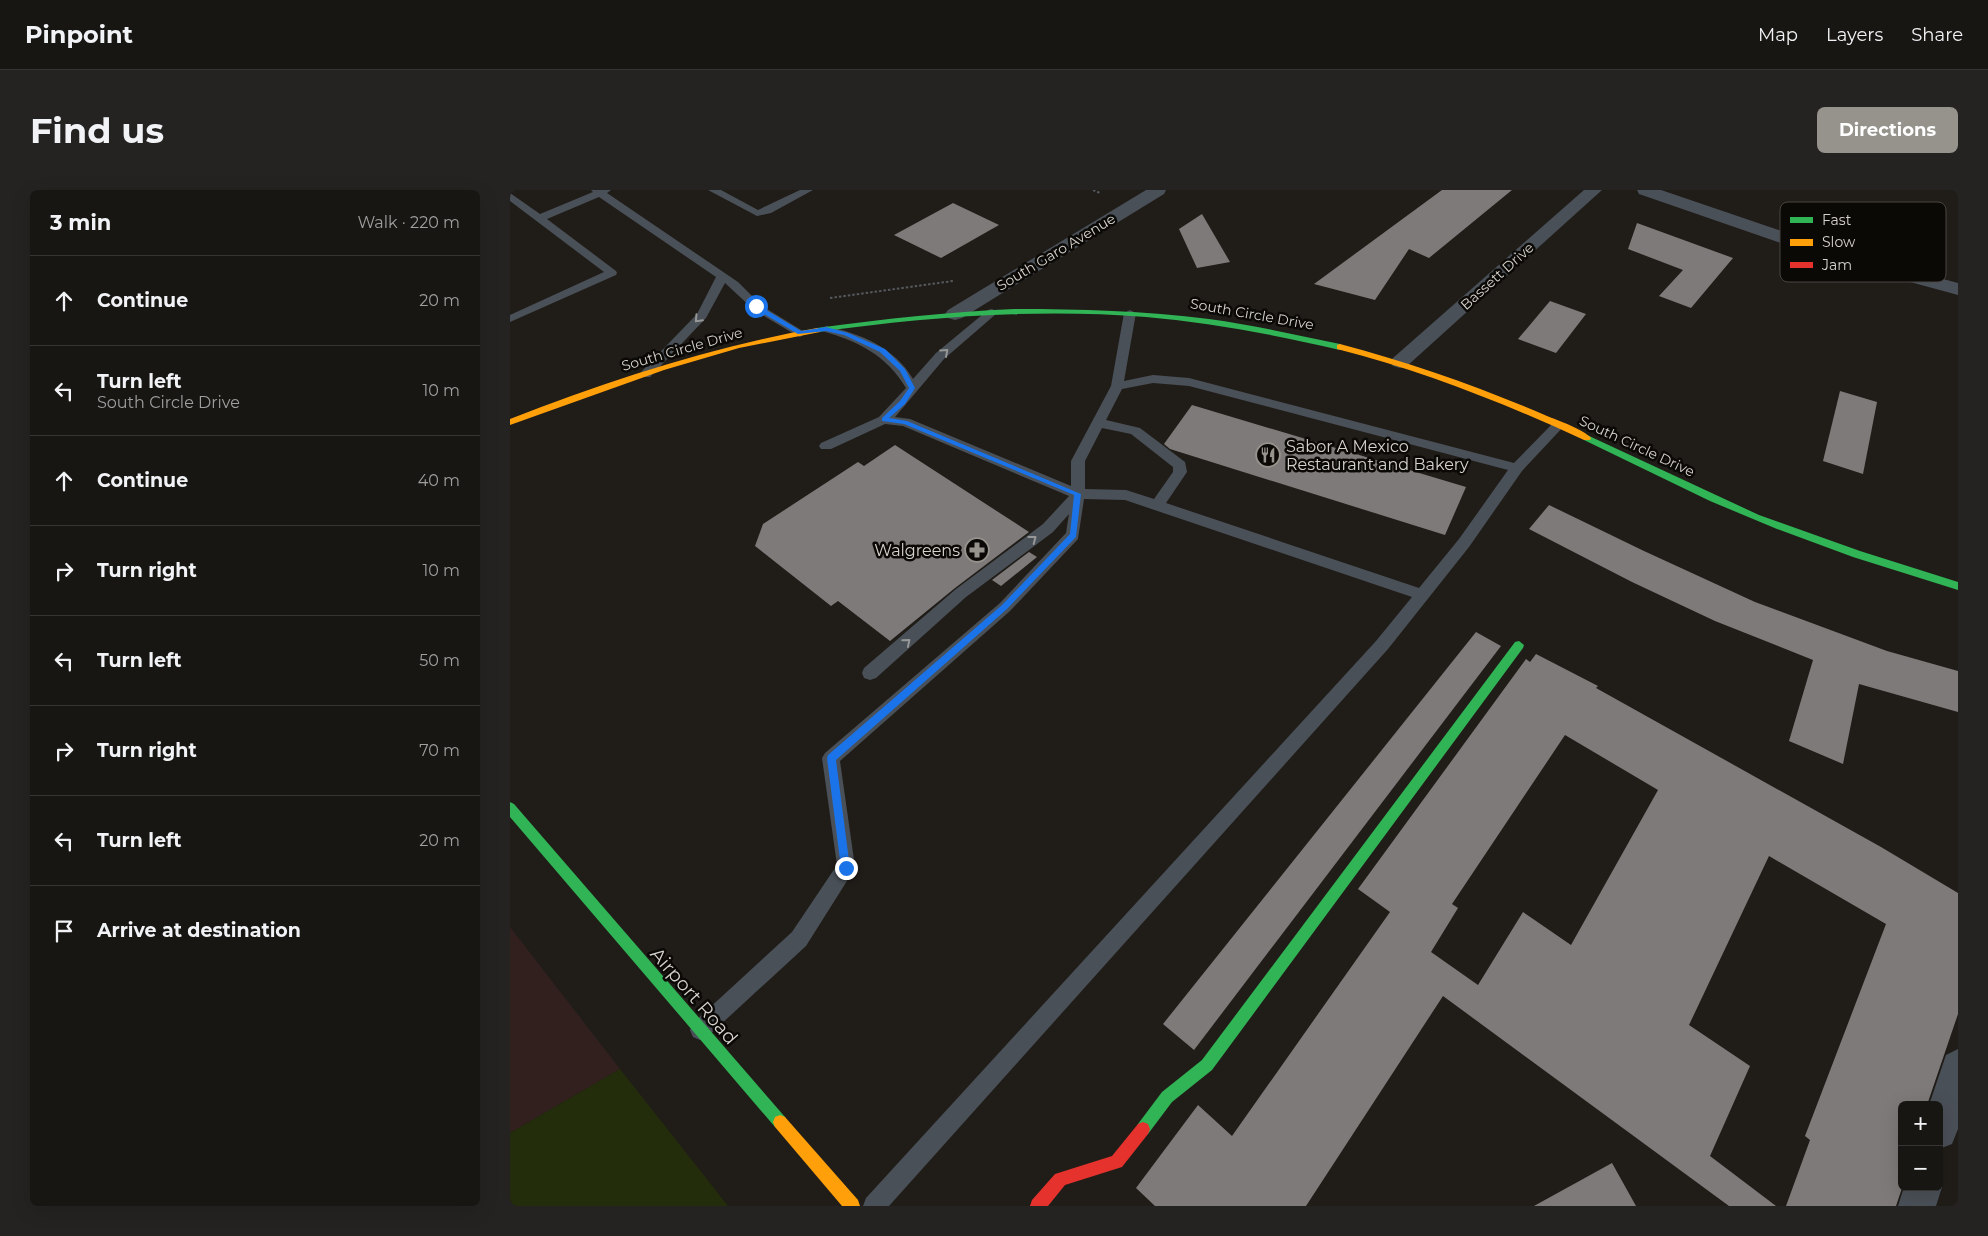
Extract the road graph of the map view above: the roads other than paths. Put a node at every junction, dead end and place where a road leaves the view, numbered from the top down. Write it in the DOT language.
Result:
graph roads {
  1 [pos="713,190"];
  2 [pos="808,190"];
  3 [pos="1594,190"];
  4 [pos="1644,190"];
  5 [pos="600,191"];
  6 [pos="1151,191"];
  7 [pos="512,199"];
  8 [pos="540,218"];
  9 [pos="1780,236"];
  10 [pos="722,277"];
  11 [pos="1925,282"];
  12 [pos="1958,289"];
  13 [pos="992,312"];
  14 [pos="1130,313"];
  15 [pos="955,314"];
  16 [pos="510,319"];
  17 [pos="826,329"];
  18 [pos="800,333"];
  19 [pos="1400,362"];
  20 [pos="646,374"];
  21 [pos="1117,386"];
  22 [pos="912,388"];
  23 [pos="884,420"];
  24 [pos="510,422"];
  25 [pos="1098,423"];
  26 [pos="1558,426"];
  27 [pos="826,446"];
  28 [pos="1517,468"];
  29 [pos="1078,494"];
  30 [pos="1157,506"];
  31 [pos="1958,586"];
  32 [pos="1423,595"];
  33 [pos="1519,645"];
  34 [pos="870,673"];
  35 [pos="510,808"];
  36 [pos="700,1030"];
  37 [pos="1958,1068"];
  38 [pos="1943,1118"];
  39 [pos="1922,1191"];
  40 [pos="852,1206"];
  41 [pos="874,1206"];
  42 [pos="1038,1206"];
  43 [pos="1917,1206"];
  1 -- 2 [label="lane"];
  3 -- 19 [label="street, Bassett Drive"];
  4 -- 9 [label="street"];
  5 -- 8 [label="lane"];
  5 -- 10 [label="lane"];
  6 -- 15 [label="street, South Garo Avenue"];
  7 -- 8 [label="lane"];
  8 -- 16 [label="lane"];
  10 -- 18 [label="lane"];
  10 -- 20 [label="lane, one-way"];
  11 -- 12 [label="street"];
  13 -- 14 [label="main road, South Circle Drive"];
  13 -- 15 [label="main road, South Circle Drive"];
  22 -- 13 [label="lane, one-way"];
  14 -- 19 [label="main road, South Circle Drive"];
  14 -- 21 [label="lane"];
  15 -- 17 [label="main road, South Circle Drive"];
  17 -- 18 [label="main road, South Circle Drive"];
  17 -- 22 [label="lane"];
  18 -- 20 [label="main road, South Circle Drive"];
  19 -- 26 [label="main road, South Circle Drive"];
  20 -- 24 [label="main road, South Circle Drive"];
  21 -- 25 [label="lane"];
  21 -- 28 [label="lane"];
  22 -- 23 [label="lane"];
  23 -- 27 [label="lane"];
  23 -- 29 [label="lane"];
  25 -- 29 [label="lane"];
  25 -- 30 [label="lane"];
  26 -- 28 [label="lane"];
  26 -- 31 [label="main road, South Circle Drive"];
  28 -- 32 [label="lane"];
  29 -- 30 [label="lane"];
  34 -- 29 [label="lane, one-way"];
  29 -- 36 [label="lane"];
  30 -- 32 [label="lane"];
  32 -- 41 [label="lane"];
  33 -- 42 [label="main road"];
  35 -- 36 [label="main road, Airport Road"];
  36 -- 40 [label="main road, Airport Road"];
  37 -- 38 [label="street"];
  39 -- 43 [label="street"];
}
